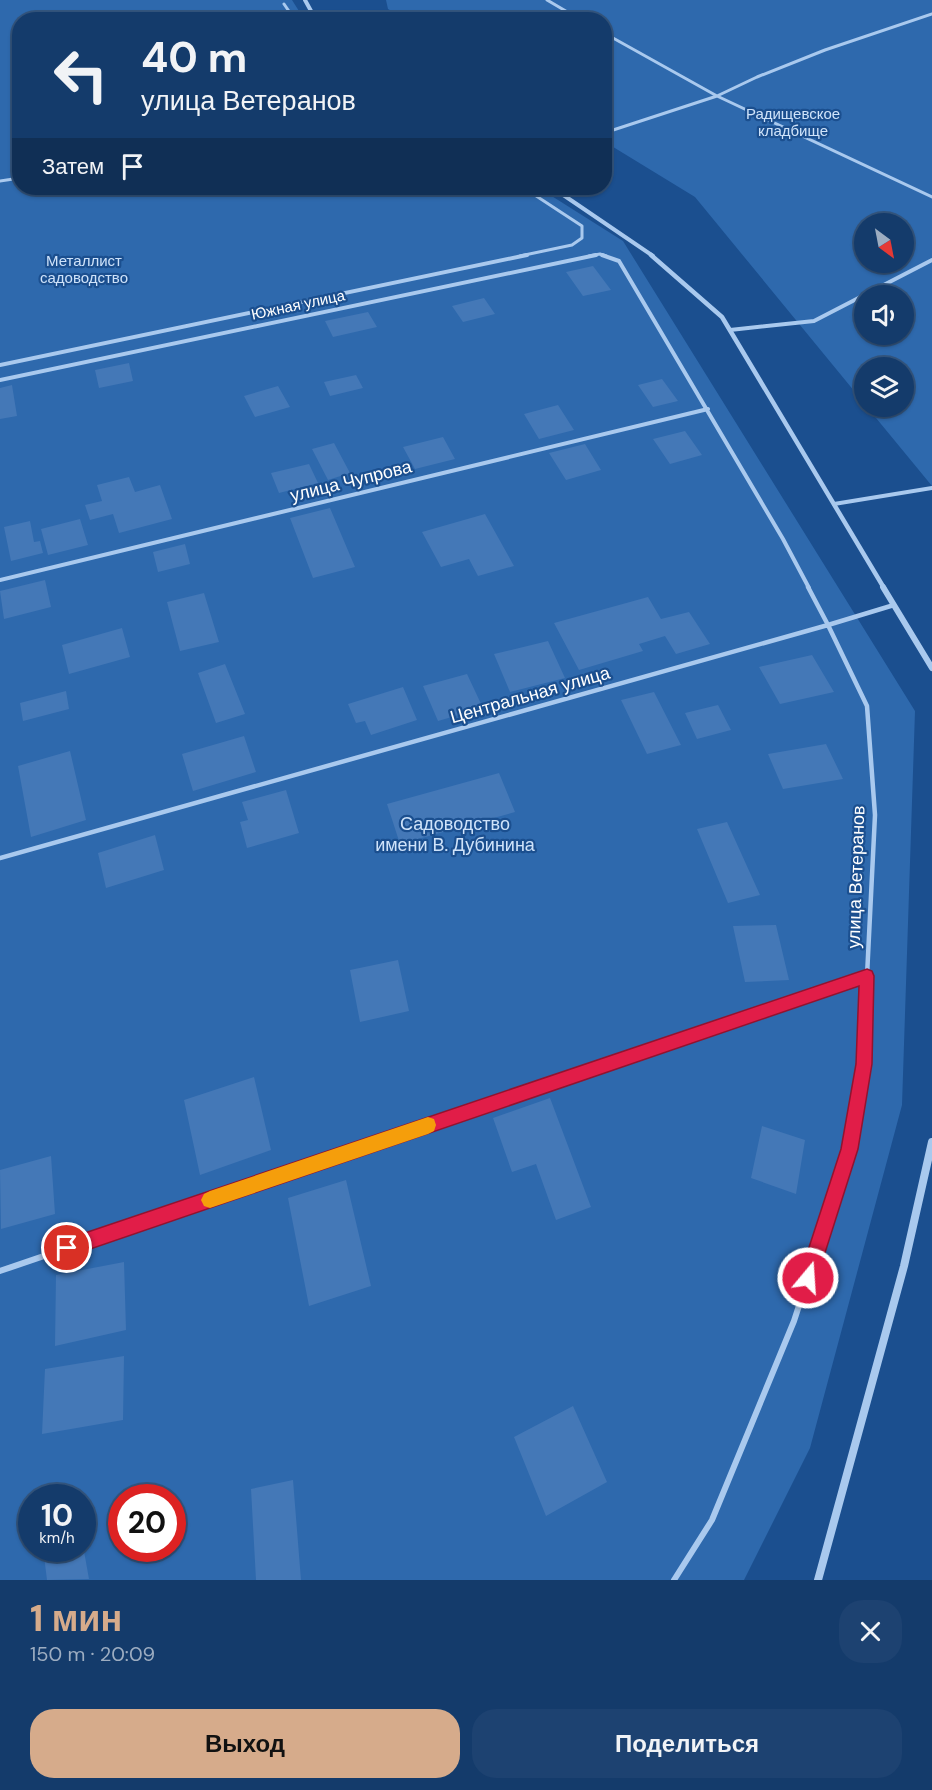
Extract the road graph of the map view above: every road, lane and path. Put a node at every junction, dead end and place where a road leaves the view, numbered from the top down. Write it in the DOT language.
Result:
graph roads {
  1 [pos="547,0"];
  2 [pos="284,4"];
  3 [pos="290,12"];
  4 [pos="567,12"];
  5 [pos="932,14"];
  6 [pos="612,37"];
  7 [pos="717,96"];
  8 [pos="612,130"];
  9 [pos="535,195"];
  10 [pos="563,195"];
  11 [pos="932,197"];
  12 [pos="932,260"];
  13 [pos="730,330"];
  14 [pos="0,365"];
  15 [pos="0,380"];
  16 [pos="708,409"];
  17 [pos="932,488"];
  18 [pos="834,504"];
  19 [pos="0,580"];
  20 [pos="894,605"];
  21 [pos="828,625"];
  22 [pos="932,669"];
  23 [pos="0,858"];
  24 [pos="867,976"];
  25 [pos="932,1142"];
  26 [pos="0,1271"];
  27 [pos="674,1580"];
  28 [pos="818,1580"];
  1 -- 4 [label="lane"];
  2 -- 3 [label="lane"];
  5 -- 7 [label="lane"];
  6 -- 7 [label="lane"];
  7 -- 8 [label="lane"];
  7 -- 11 [label="lane"];
  9 -- 14 [label="lane"];
  10 -- 13 [label="street"];
  12 -- 13 [label="lane"];
  13 -- 18 [label="street"];
  15 -- 16 [label="lane, Южная улица"];
  16 -- 19 [label="lane, улица Чупрова"];
  16 -- 21 [label="lane"];
  17 -- 18 [label="lane"];
  18 -- 20 [label="street"];
  20 -- 21 [label="lane"];
  20 -- 22 [label="street"];
  21 -- 23 [label="lane, Центральная улица"];
  21 -- 24 [label="lane, улица Ветеранов"];
  24 -- 26 [label="lane"];
  24 -- 27 [label="lane, улица Ветеранов"];
  25 -- 28 [label="street"];
}
